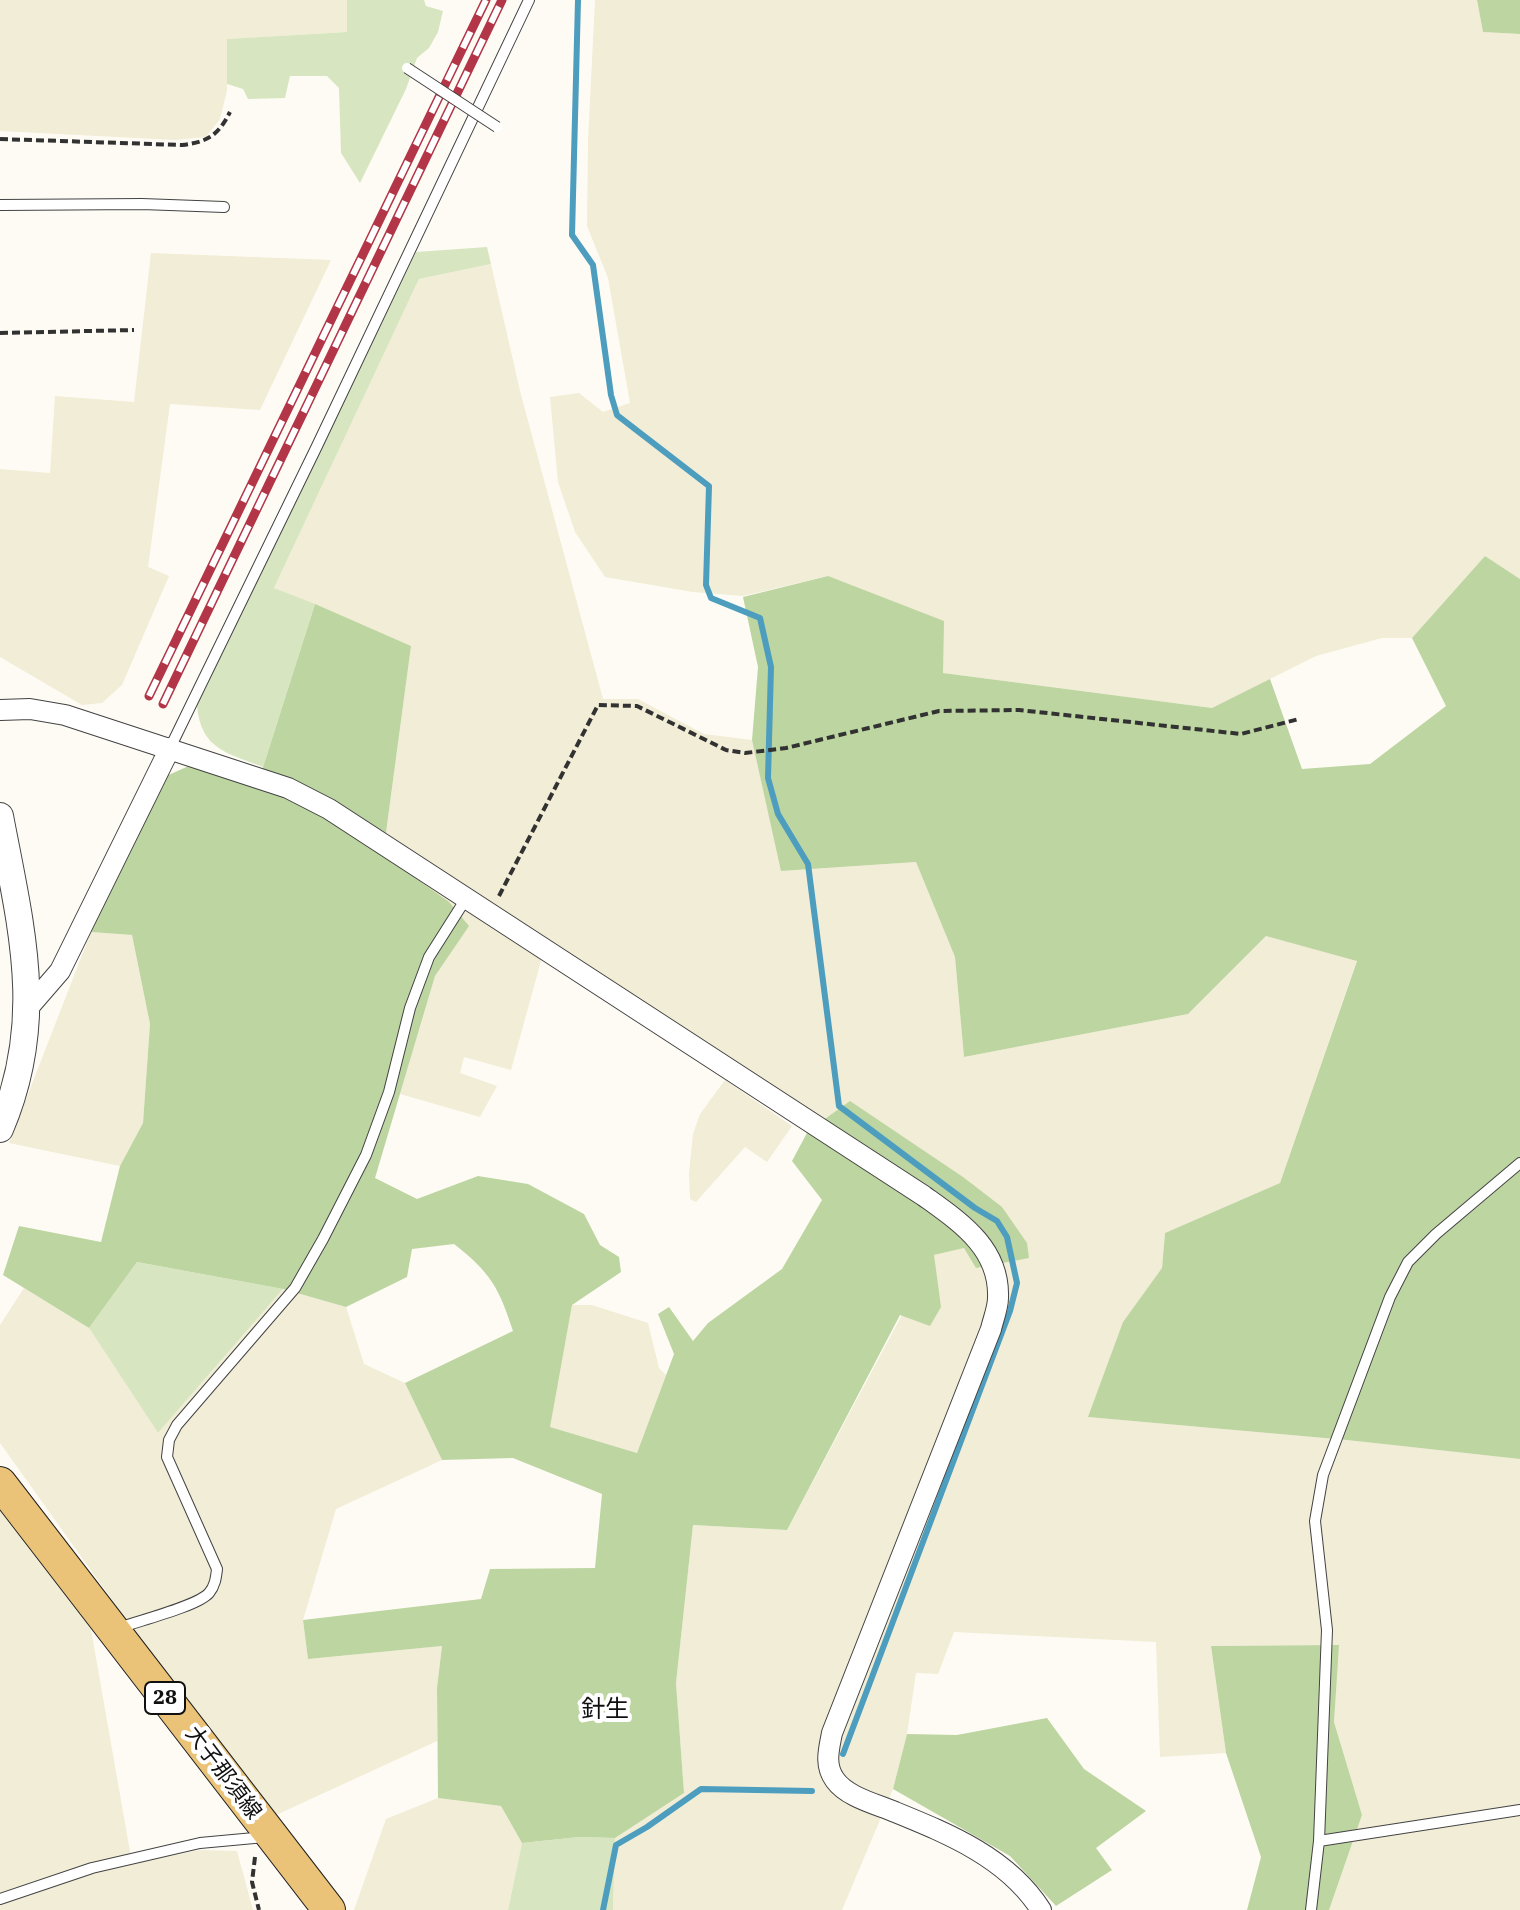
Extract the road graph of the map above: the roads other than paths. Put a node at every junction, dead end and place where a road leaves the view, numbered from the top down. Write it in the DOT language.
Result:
graph roads {
  1 [pos="529,0"];
  2 [pos="407,68"];
  3 [pos="497,127"];
  4 [pos="0,205"];
  5 [pos="224,207"];
  6 [pos="0,710"];
  7 [pos="170,748"];
  8 [pos="0,816"];
  9 [pos="467,897"];
  10 [pos="28,1008"];
  11 [pos="0,1129"];
  12 [pos="1520,1164"];
  13 [pos="0,1483"];
  14 [pos="114,1630"];
  15 [pos="1520,1810"];
  16 [pos="271,1836"];
  17 [pos="1319,1841"];
  18 [pos="0,1899"];
  19 [pos="329,1910"];
  20 [pos="1041,1910"];
  21 [pos="1311,1910"];
  1 -- 7 [label="lane"];
  2 -- 3 [label="lane, bridge"];
  4 -- 5 [label="lane"];
  6 -- 7 [label="street"];
  7 -- 9 [label="street"];
  7 -- 10 [label="street"];
  8 -- 10 [label="street"];
  9 -- 14 [label="lane"];
  9 -- 20 [label="street"];
  10 -- 11 [label="street"];
  12 -- 17 [label="lane"];
  13 -- 14 [label="main road, 大子那須線 / 28"];
  14 -- 16 [label="main road, 大子那須線 / 28"];
  15 -- 17 [label="lane"];
  16 -- 18 [label="lane"];
  16 -- 19 [label="main road, 大子那須線 / 28"];
  17 -- 21 [label="lane"];
}
